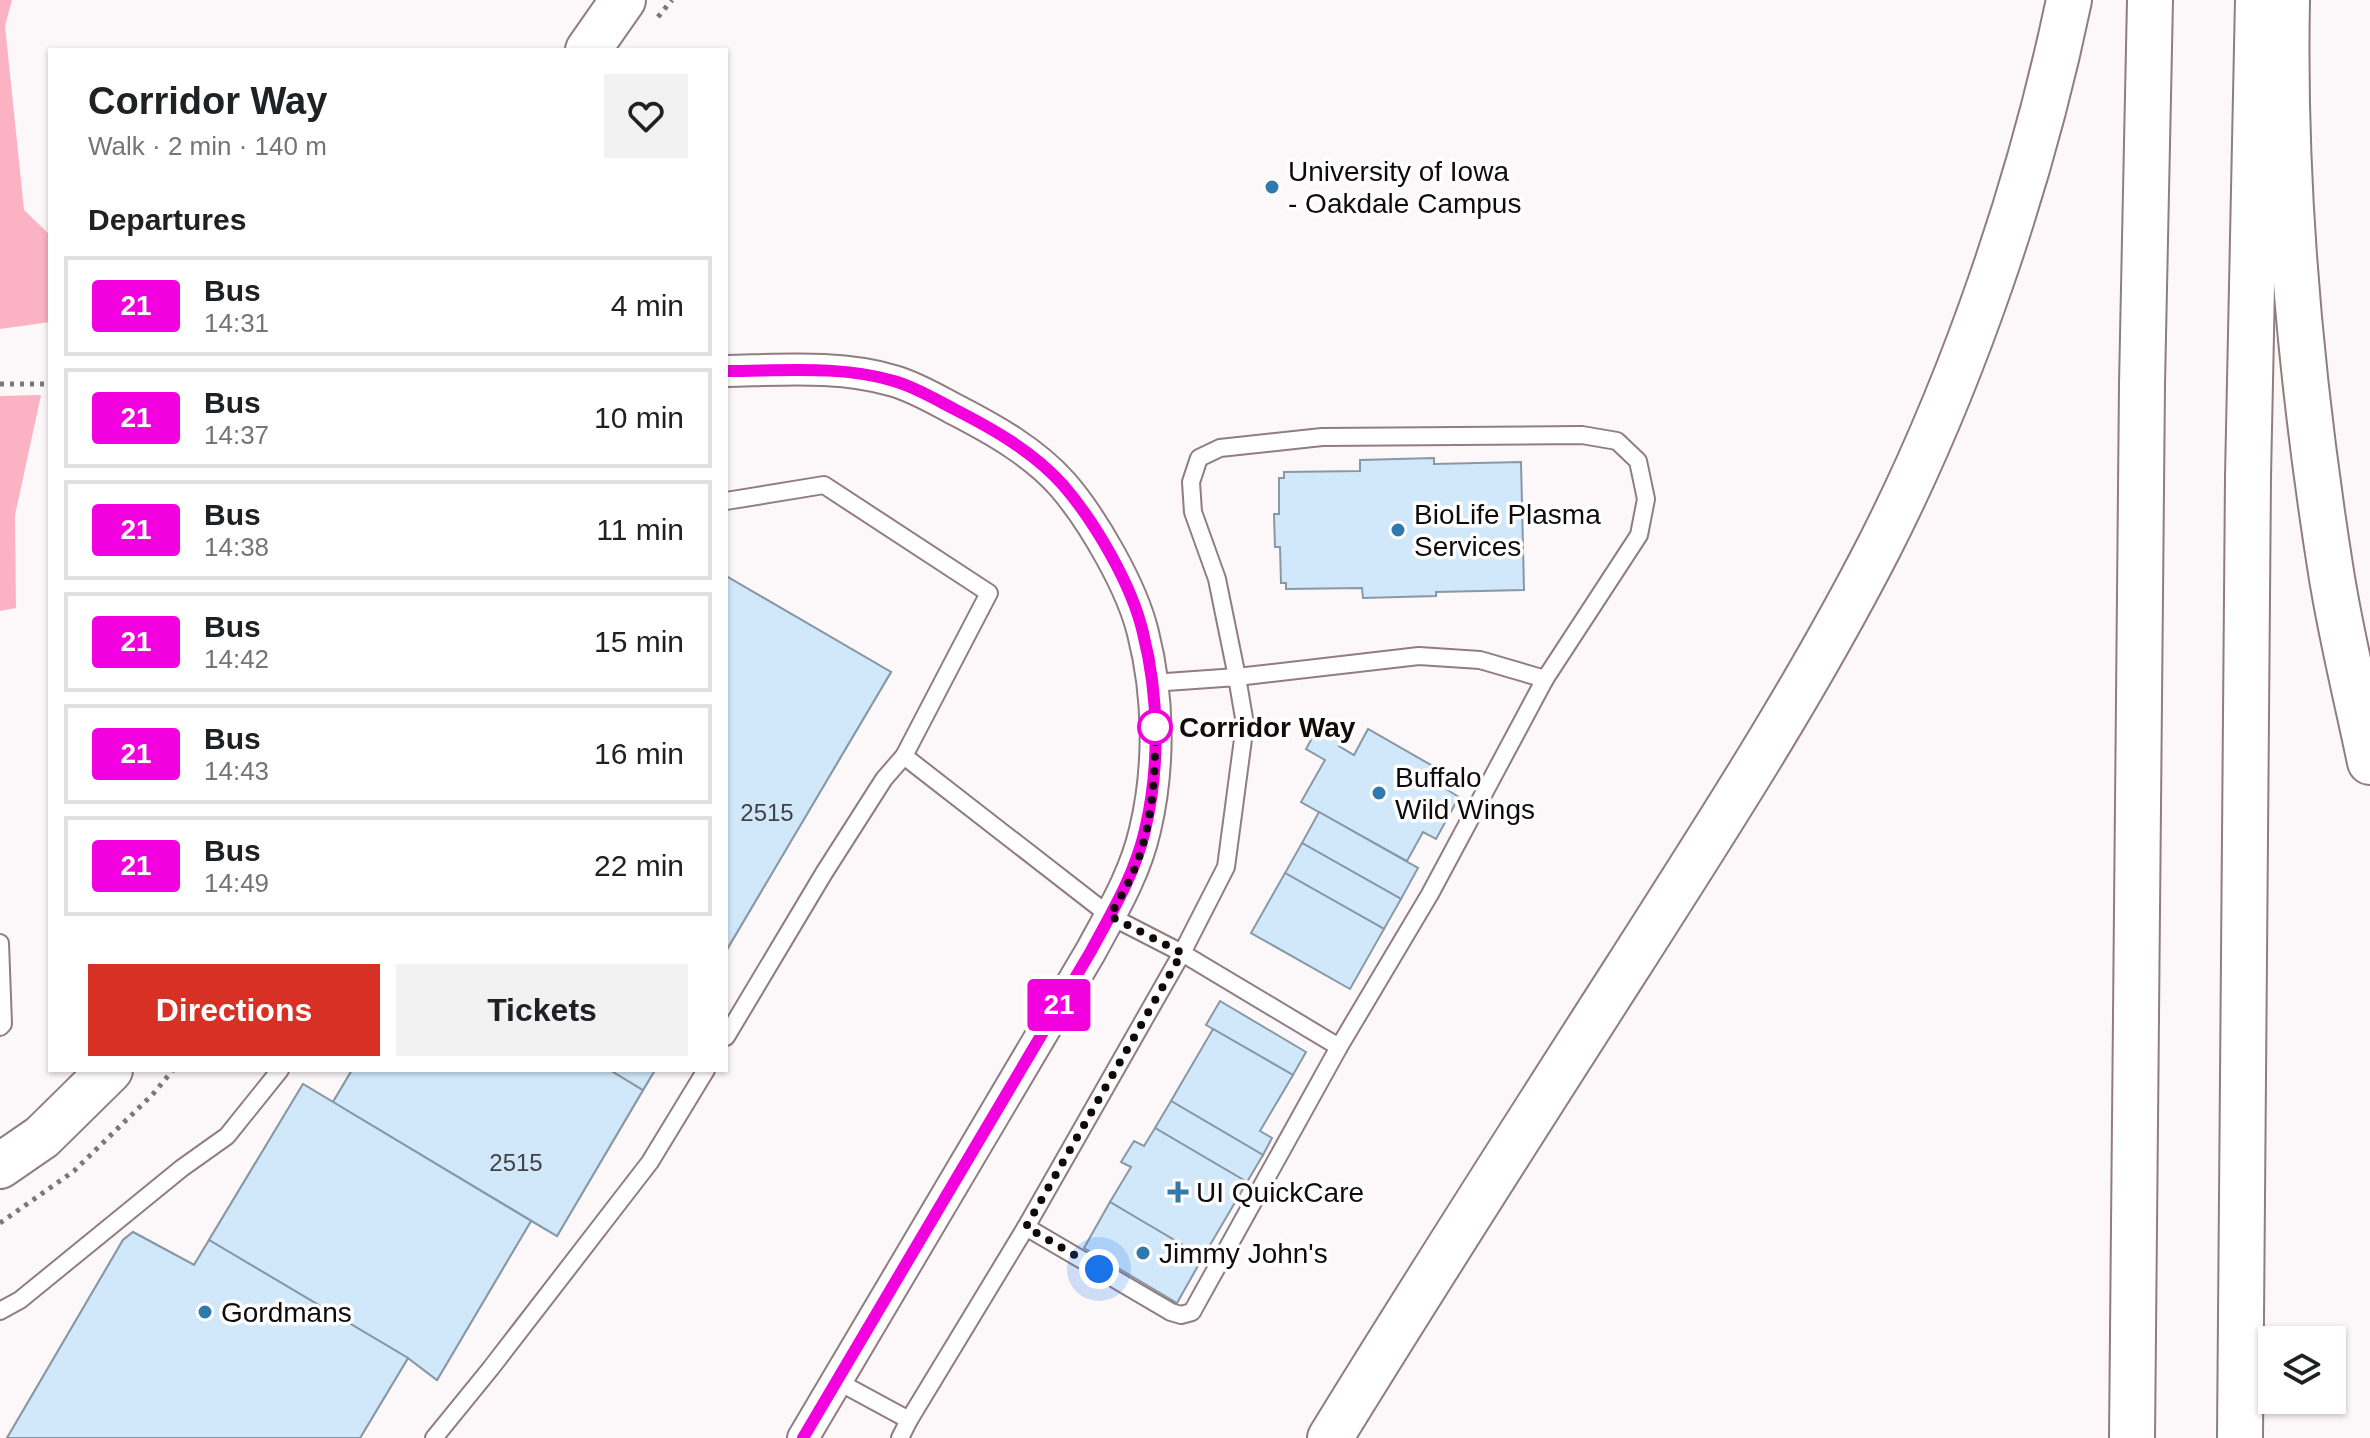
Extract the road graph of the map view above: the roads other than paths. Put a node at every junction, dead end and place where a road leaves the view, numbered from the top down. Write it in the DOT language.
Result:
graph roads {
  1 [pos="623,0"];
  2 [pos="2069,0"];
  3 [pos="2150,0"];
  4 [pos="2258,0"];
  5 [pos="2287,0"];
  6 [pos="589,48"];
  7 [pos="728,371"];
  8 [pos="728,501"];
  9 [pos="1237,677"];
  10 [pos="1545,679"];
  11 [pos="1152,683"];
  12 [pos="904,756"];
  13 [pos="2370,762"];
  14 [pos="1110,916"];
  15 [pos="0,943"];
  16 [pos="1182,953"];
  17 [pos="0,1027"];
  18 [pos="728,1034"];
  19 [pos="1339,1047"];
  20 [pos="108,1072"];
  21 [pos="278,1072"];
  22 [pos="705,1072"];
  23 [pos="0,1166"];
  24 [pos="1026,1227"];
  25 [pos="0,1311"];
  26 [pos="837,1381"];
  27 [pos="909,1420"];
  28 [pos="434,1438"];
  29 [pos="803,1438"];
  30 [pos="900,1438"];
  31 [pos="1330,1438"];
  32 [pos="2132,1438"];
  33 [pos="2240,1438"];
  1 -- 6 [label="main road"];
  2 -- 31 [label="main road"];
  3 -- 32 [label="main road"];
  4 -- 33 [label="main road"];
  5 -- 13 [label="main road"];
  7 -- 11 [label="street"];
  8 -- 12 [label="lane"];
  9 -- 10 [label="lane"];
  9 -- 10 [label="lane"];
  9 -- 11 [label="lane"];
  9 -- 16 [label="lane"];
  10 -- 19 [label="lane"];
  11 -- 14 [label="street"];
  12 -- 14 [label="lane"];
  12 -- 18 [label="lane"];
  14 -- 16 [label="lane"];
  14 -- 26 [label="street"];
  15 -- 17 [label="lane"];
  16 -- 19 [label="lane"];
  16 -- 24 [label="lane"];
  19 -- 24 [label="lane"];
  20 -- 23 [label="main road"];
  21 -- 25 [label="lane"];
  22 -- 28 [label="lane"];
  24 -- 27 [label="lane"];
  26 -- 27 [label="lane"];
  26 -- 29 [label="street"];
  27 -- 30 [label="lane"];
}
